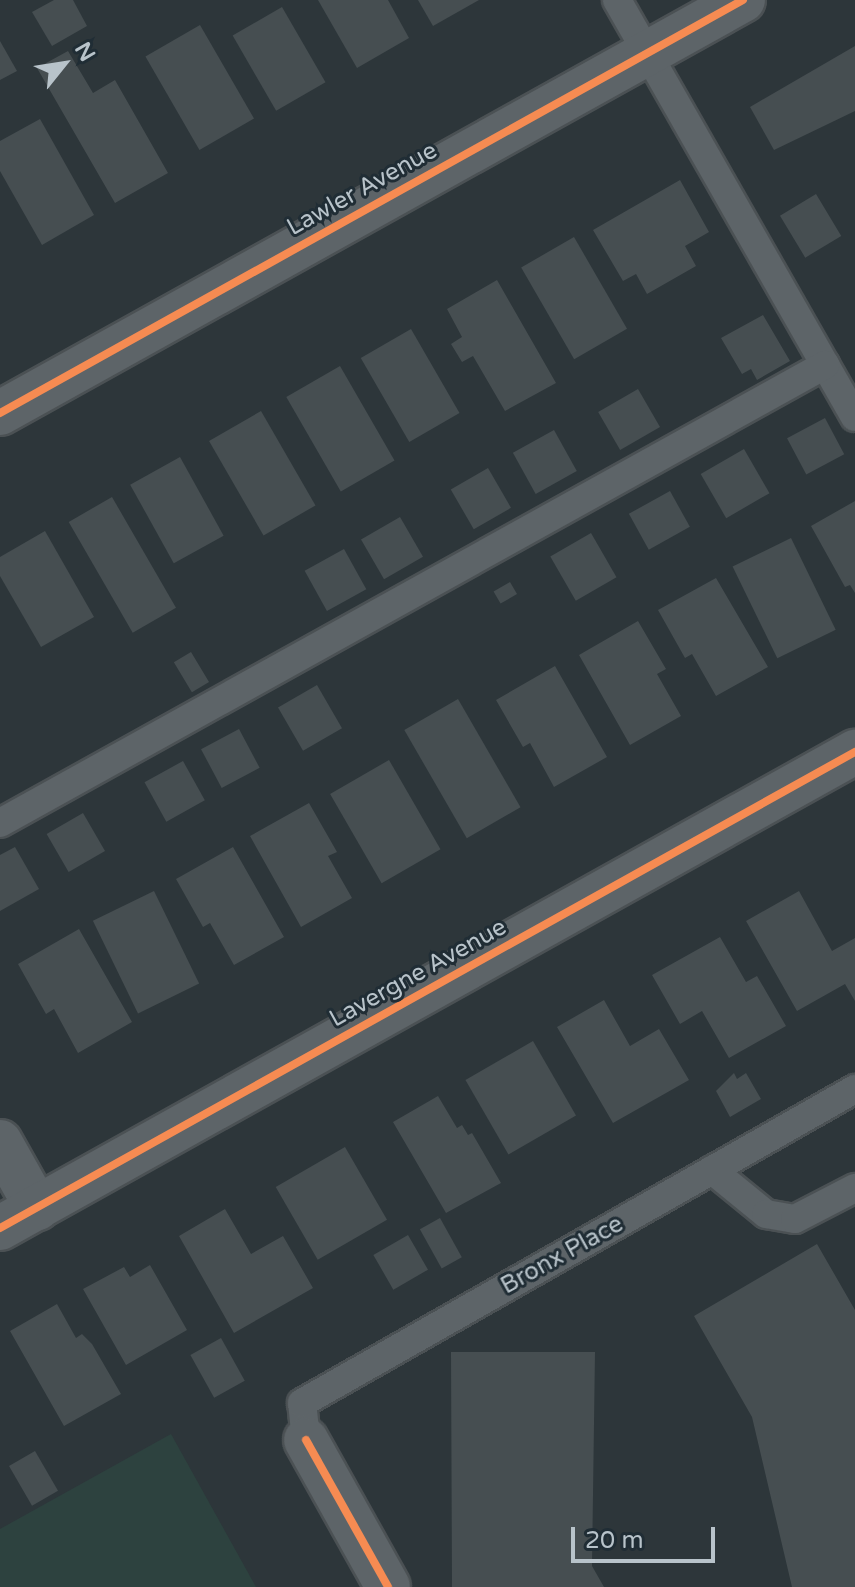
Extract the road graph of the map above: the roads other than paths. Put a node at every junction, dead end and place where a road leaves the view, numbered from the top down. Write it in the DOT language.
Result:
graph roads {
  1 [pos="617,0"];
  2 [pos="743,0"];
  3 [pos="647,53"];
  4 [pos="825,365"];
  5 [pos="0,413"];
  6 [pos="855,417"];
  7 [pos="855,752"];
  8 [pos="0,823"];
  9 [pos="855,1089"];
  10 [pos="0,1142"];
  11 [pos="712,1170"];
  12 [pos="855,1188"];
  13 [pos="18,1218"];
  14 [pos="306,1440"];
  15 [pos="388,1587"];
  1 -- 3 [label="lane"];
  2 -- 3 [label="street, Lawler Avenue"];
  3 -- 4 [label="lane"];
  3 -- 5 [label="street, Lawler Avenue"];
  4 -- 6 [label="lane"];
  4 -- 8 [label="lane"];
  7 -- 13 [label="street, Lavergne Avenue"];
  9 -- 11 [label="lane, Bronx Place"];
  10 -- 13 [label="street"];
  11 -- 12 [label="lane"];
  11 -- 14 [label="lane, Bronx Place"];
  14 -- 15 [label="street"];
}
